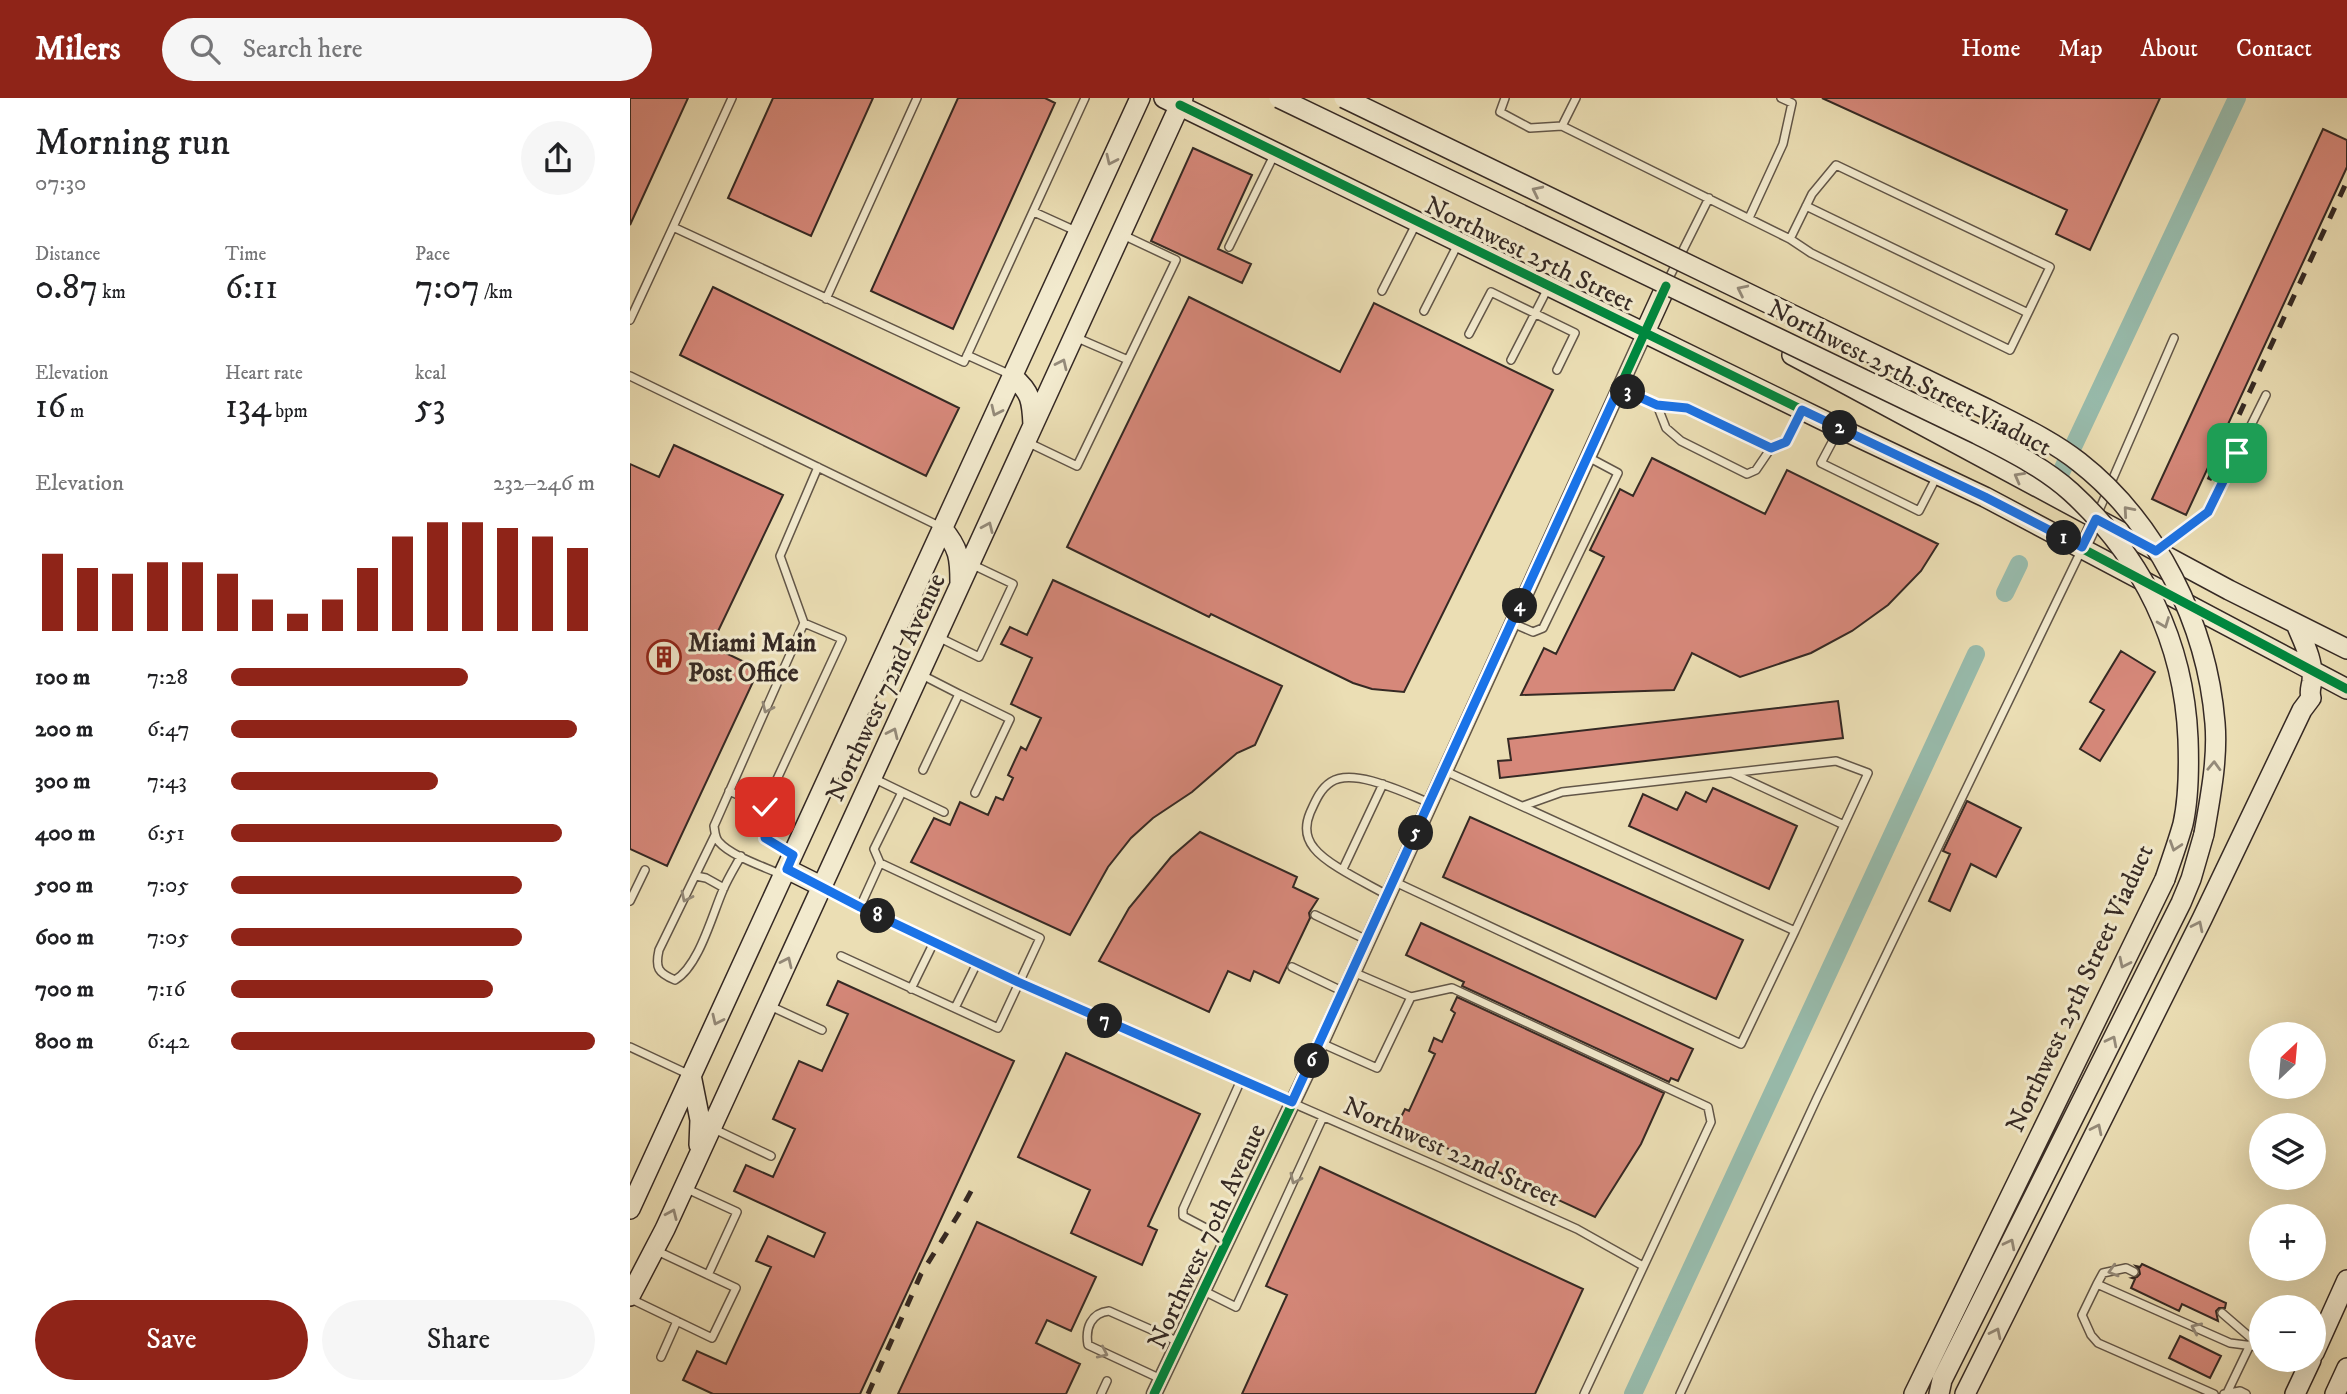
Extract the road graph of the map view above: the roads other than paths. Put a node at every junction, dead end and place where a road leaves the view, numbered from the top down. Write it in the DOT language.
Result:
graph roads {
  1 [pos="732,98"];
  2 [pos="916,98"];
  3 [pos="1085,98"];
  4 [pos="1140,98"];
  5 [pos="1279,98"];
  6 [pos="1294,98"];
  7 [pos="1344,98"];
  8 [pos="1505,98"];
  9 [pos="1576,98"];
  10 [pos="1782,98"];
  11 [pos="1176,100"];
  12 [pos="1562,126"];
  13 [pos="1275,152"];
  14 [pos="1709,198"];
  15 [pos="1806,206"];
  16 [pos="1034,212"];
  17 [pos="1749,218"];
  18 [pos="1417,221"];
  19 [pos="673,227"];
  20 [pos="1078,232"];
  21 [pos="1122,234"];
  22 [pos="1790,239"];
  23 [pos="1460,242"];
  24 [pos="1229,247"];
  25 [pos="1549,285"];
  26 [pos="1665,286"];
  27 [pos="1382,291"];
  28 [pos="826,299"];
  29 [pos="1424,311"];
  30 [pos="1535,313"];
  31 [pos="2028,313"];
  32 [pos="630,320"];
  33 [pos="1645,332"];
  34 [pos="1469,334"];
  35 [pos="1074,337"];
  36 [pos="2174,338"];
  37 [pos="967,355"];
  38 [pos="1128,360"];
  39 [pos="1511,360"];
  40 [pos="1557,370"];
  41 [pos="630,376"];
  42 [pos="1012,376"];
  43 [pos="1619,388"];
  44 [pos="2266,395"];
  45 [pos="1657,405"];
  46 [pos="1802,410"];
  47 [pos="1839,428"];
  48 [pos="1030,434"];
  49 [pos="1771,448"];
  50 [pos="1588,457"];
  51 [pos="818,467"];
  52 [pos="1938,474"];
  53 [pos="2096,519"];
  54 [pos="942,528"];
  55 [pos="2082,547"];
  56 [pos="2156,551"];
  57 [pos="971,564"];
  58 [pos="960,588"];
  59 [pos="804,623"];
  60 [pos="1512,623"];
  61 [pos="2296,624"];
  62 [pos="937,637"];
  63 [pos="2345,643"];
  64 [pos="2311,670"];
  65 [pos="920,674"];
  66 [pos="2346,689"];
  67 [pos="959,694"];
  68 [pos="2311,698"];
  69 [pos="923,770"];
  70 [pos="1444,771"];
  71 [pos="1732,773"];
  72 [pos="872,778"];
  73 [pos="1383,784"];
  74 [pos="729,791"];
  75 [pos="902,792"];
  76 [pos="975,793"];
  77 [pos="1430,803"];
  78 [pos="1522,806"];
  79 [pos="765,807"];
  80 [pos="944,811"];
  81 [pos="1844,825"];
  82 [pos="715,835"];
  83 [pos="741,856"];
  84 [pos="880,863"];
  85 [pos="788,867"];
  86 [pos="1343,869"];
  87 [pos="645,870"];
  88 [pos="696,876"];
  89 [pos="823,887"];
  90 [pos="724,888"];
  91 [pos="1390,888"];
  92 [pos="630,901"];
  93 [pos="860,907"];
  94 [pos="1315,915"];
  95 [pos="1795,931"];
  96 [pos="1367,940"];
  97 [pos="934,942"];
  98 [pos="841,956"];
  99 [pos="977,963"];
  100 [pos="1292,967"];
  101 [pos="1353,972"];
  102 [pos="1018,982"];
  103 [pos="911,989"];
  104 [pos="1344,992"];
  105 [pos="1411,997"];
  106 [pos="767,1005"];
  107 [pos="955,1008"];
  108 [pos="822,1031"];
  109 [pos="1321,1043"];
  110 [pos="630,1047"];
  111 [pos="691,1075"];
  112 [pos="1241,1080"];
  113 [pos="1292,1102"];
  114 [pos="1323,1117"];
  115 [pos="711,1128"];
  116 [pos="699,1154"];
  117 [pos="771,1156"];
  118 [pos="684,1188"];
  119 [pos="630,1209"];
  120 [pos="1228,1240"];
  121 [pos="655,1250"];
  122 [pos="1643,1266"];
  123 [pos="2134,1272"];
  124 [pos="708,1275"];
  125 [pos="2347,1280"];
  126 [pos="2097,1284"];
  127 [pos="1205,1291"];
  128 [pos="630,1297"];
  129 [pos="2222,1313"];
  130 [pos="677,1321"];
  131 [pos="2326,1326"];
  132 [pos="2249,1336"];
  133 [pos="1179,1342"];
  134 [pos="2249,1345"];
  135 [pos="2249,1347"];
  136 [pos="661,1357"];
  137 [pos="2347,1368"];
  138 [pos="2305,1372"];
  139 [pos="1161,1379"];
  140 [pos="1107,1381"];
  141 [pos="1101,1394"];
  142 [pos="1154,1394"];
  143 [pos="1584,1394"];
  144 [pos="1680,1394"];
  145 [pos="1914,1394"];
  146 [pos="1939,1394"];
  147 [pos="1965,1394"];
  148 [pos="2214,1394"];
  149 [pos="2225,1394"];
  150 [pos="2246,1394"];
  151 [pos="2295,1394"];
  152 [pos="2335,1394"];
  1 -- 19 [label="lane"];
  2 -- 28 [label="lane"];
  3 -- 16 [label="lane"];
  4 -- 20 [label="main road, Northwest 72nd Avenue, one-way"];
  5 -- 145 [label="main road, Northwest 25th Street Viaduct, one-way, bridge"];
  6 -- 26 [label="main road, Northwest 25th Street"];
  146 -- 7 [label="main road, Northwest 25th Street Viaduct, one-way, bridge"];
  8 -- 12 [label="lane"];
  9 -- 12 [label="lane"];
  10 -- 17 [label="lane"];
  11 -- 13 [label="main road, Northwest 25th Street"];
  11 -- 21 [label="main road, Northwest 72nd Avenue"];
  12 -- 14 [label="lane"];
  13 -- 18 [label="main road, Northwest 25th Street"];
  13 -- 24 [label="lane"];
  14 -- 17 [label="lane"];
  14 -- 26 [label="lane"];
  15 -- 22 [label="lane"];
  15 -- 31 [label="lane"];
  15 -- 31 [label="lane"];
  16 -- 20 [label="lane"];
  16 -- 37 [label="lane"];
  17 -- 22 [label="lane"];
  18 -- 23 [label="main road, Northwest 25th Street"];
  18 -- 27 [label="lane"];
  19 -- 28 [label="lane"];
  19 -- 32 [label="lane"];
  20 -- 42 [label="main road, Northwest 72nd Avenue"];
  21 -- 35 [label="main road, Northwest 72nd Avenue"];
  21 -- 38 [label="lane"];
  22 -- 31 [label="lane"];
  23 -- 25 [label="main road, Northwest 25th Street"];
  23 -- 29 [label="lane"];
  25 -- 30 [label="lane"];
  25 -- 33 [label="main road, Northwest 25th Street"];
  26 -- 33 [label="main road"];
  53 -- 26 [label="main road, Northwest 25th Street, one-way"];
  28 -- 37 [label="lane"];
  30 -- 34 [label="lane"];
  30 -- 39 [label="lane"];
  30 -- 40 [label="lane"];
  33 -- 43 [label="street, Northwest 70th Avenue"];
  33 -- 46 [label="main road, Northwest 25th Street"];
  35 -- 38 [label="lane"];
  48 -- 35 [label="main road, Northwest 72nd Avenue, one-way"];
  36 -- 53 [label="lane"];
  37 -- 42 [label="lane"];
  38 -- 48 [label="lane"];
  41 -- 51 [label="lane"];
  42 -- 48 [label="main road"];
  42 -- 54 [label="main road, Northwest 72nd Avenue, one-way"];
  43 -- 45 [label="lane"];
  43 -- 50 [label="street, Northwest 70th Avenue"];
  44 -- 56 [label="lane"];
  45 -- 49 [label="lane"];
  45 -- 49 [label="lane"];
  46 -- 47 [label="main road, Northwest 25th Street"];
  46 -- 49 [label="lane"];
  47 -- 52 [label="main road, Northwest 25th Street"];
  47 -- 52 [label="lane"];
  57 -- 48 [label="main road, Northwest 72nd Avenue, one-way"];
  50 -- 60 [label="street, Northwest 70th Avenue"];
  50 -- 60 [label="lane"];
  51 -- 54 [label="lane"];
  51 -- 59 [label="lane"];
  52 -- 55 [label="main road, Northwest 25th Street"];
  53 -- 55 [label="street"];
  53 -- 56 [label="main road, Northwest 25th Street"];
  54 -- 58 [label="main road"];
  54 -- 85 [label="main road, Northwest 72nd Avenue"];
  55 -- 64 [label="main road, Northwest 25th Street"];
  55 -- 144 [label="lane"];
  56 -- 61 [label="main road, Northwest 25th Street"];
  57 -- 58 [label="main road, Northwest 72nd Avenue"];
  57 -- 62 [label="lane"];
  58 -- 62 [label="main road, Northwest 72nd Avenue"];
  59 -- 74 [label="lane, one-way"];
  59 -- 79 [label="lane"];
  60 -- 70 [label="street, Northwest 70th Avenue"];
  61 -- 63 [label="main road, Northwest 25th Street"];
  61 -- 64 [label="main road"];
  62 -- 65 [label="main road, Northwest 72nd Avenue"];
  64 -- 66 [label="main road, Northwest 25th Street"];
  64 -- 68 [label="main road"];
  65 -- 67 [label="lane"];
  72 -- 65 [label="main road, Northwest 72nd Avenue, one-way"];
  66 -- 68 [label="main road"];
  67 -- 69 [label="lane"];
  67 -- 76 [label="lane"];
  147 -- 68 [label="main road, one-way"];
  70 -- 77 [label="street, Northwest 70th Avenue"];
  70 -- 78 [label="lane"];
  71 -- 78 [label="lane"];
  71 -- 81 [label="lane"];
  71 -- 81 [label="lane"];
  72 -- 75 [label="lane"];
  72 -- 89 [label="main road, Northwest 72nd Avenue"];
  73 -- 77 [label="lane"];
  73 -- 86 [label="lane"];
  73 -- 86 [label="lane"];
  74 -- 79 [label="lane"];
  74 -- 82 [label="lane"];
  75 -- 80 [label="lane"];
  75 -- 84 [label="lane"];
  77 -- 91 [label="street, Northwest 70th Avenue"];
  78 -- 95 [label="lane"];
  79 -- 85 [label="lane"];
  81 -- 95 [label="lane"];
  82 -- 83 [label="lane"];
  82 -- 88 [label="lane"];
  83 -- 85 [label="lane"];
  83 -- 90 [label="lane"];
  84 -- 93 [label="lane"];
  84 -- 102 [label="lane"];
  85 -- 89 [label="main road"];
  85 -- 111 [label="main road, Northwest 72nd Avenue, one-way"];
  86 -- 91 [label="lane"];
  87 -- 92 [label="lane"];
  88 -- 90 [label="lane"];
  88 -- 90 [label="lane, one-way"];
  89 -- 93 [label="lane, Northwest 22nd Street"];
  106 -- 89 [label="main road, Northwest 72nd Avenue, one-way"];
  91 -- 95 [label="lane"];
  91 -- 96 [label="street, Northwest 70th Avenue"];
  93 -- 97 [label="lane, Northwest 22nd Street"];
  94 -- 96 [label="lane"];
  96 -- 101 [label="street, Northwest 70th Avenue"];
  97 -- 99 [label="lane, Northwest 22nd Street"];
  97 -- 103 [label="lane"];
  98 -- 103 [label="lane"];
  99 -- 102 [label="lane, Northwest 22nd Street"];
  99 -- 107 [label="lane"];
  100 -- 104 [label="lane"];
  101 -- 104 [label="street, Northwest 70th Avenue"];
  101 -- 105 [label="lane"];
  102 -- 107 [label="lane"];
  102 -- 112 [label="lane, Northwest 22nd Street"];
  103 -- 107 [label="lane"];
  104 -- 109 [label="street, Northwest 70th Avenue"];
  105 -- 109 [label="lane"];
  105 -- 122 [label="lane"];
  106 -- 108 [label="lane"];
  106 -- 115 [label="main road, Northwest 72nd Avenue"];
  109 -- 113 [label="street, Northwest 70th Avenue"];
  110 -- 111 [label="lane"];
  111 -- 116 [label="main road"];
  111 -- 119 [label="main road, Northwest 72nd Avenue"];
  112 -- 113 [label="lane, Northwest 22nd Street"];
  112 -- 120 [label="lane"];
  113 -- 114 [label="lane, Northwest 22nd Street"];
  113 -- 120 [label="street, Northwest 70th Avenue"];
  114 -- 122 [label="lane, Northwest 22nd Street"];
  114 -- 127 [label="lane, one-way"];
  115 -- 116 [label="main road, Northwest 72nd Avenue"];
  115 -- 117 [label="lane"];
  116 -- 118 [label="main road, Northwest 72nd Avenue"];
  121 -- 118 [label="main road, Northwest 72nd Avenue, one-way"];
  118 -- 124 [label="lane"];
  120 -- 127 [label="street, Northwest 70th Avenue"];
  121 -- 124 [label="lane"];
  121 -- 128 [label="main road, Northwest 72nd Avenue"];
  122 -- 143 [label="lane"];
  123 -- 126 [label="lane, one-way"];
  124 -- 130 [label="lane"];
  125 -- 131 [label="main road"];
  134 -- 126 [label="lane, one-way"];
  126 -- 148 [label="lane"];
  127 -- 133 [label="street, Northwest 70th Avenue"];
  128 -- 130 [label="lane"];
  129 -- 132 [label="lane"];
  130 -- 136 [label="lane"];
  133 -- 139 [label="street, Northwest 70th Avenue"];
  133 -- 139 [label="lane, one-way"];
  135 -- 149 [label="lane"];
  137 -- 152 [label="main road"];
  138 -- 151 [label="main road"];
  139 -- 142 [label="street, Northwest 70th Avenue"];
  140 -- 141 [label="lane"];
  149 -- 150 [label="lane"];
}
